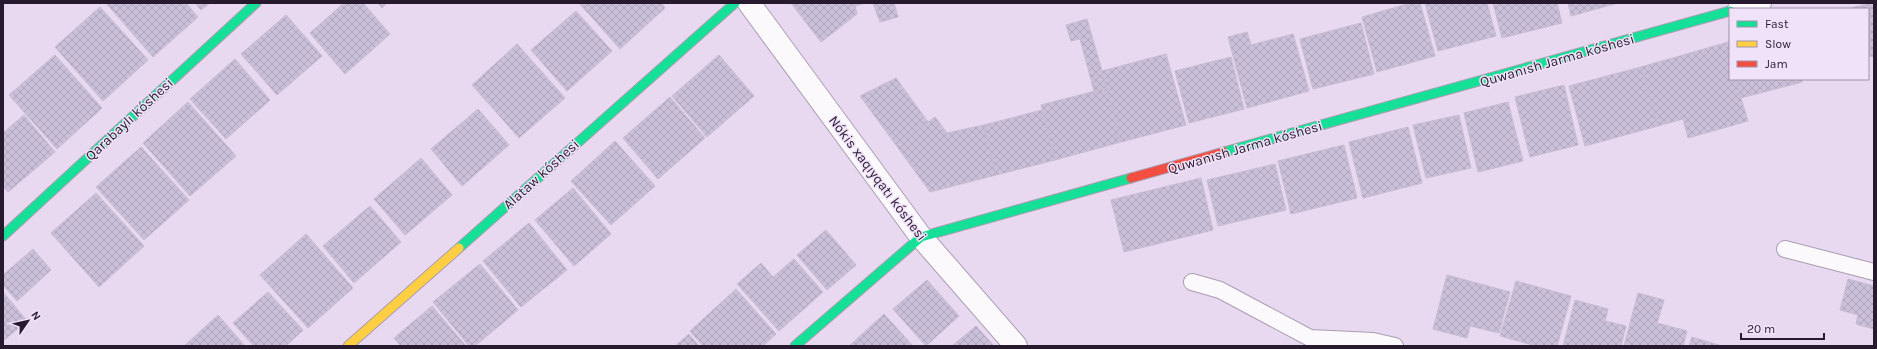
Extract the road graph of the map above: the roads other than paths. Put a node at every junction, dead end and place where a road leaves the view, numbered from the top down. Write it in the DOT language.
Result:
graph roads {
  1 [pos="256,3"];
  2 [pos="735,3"];
  3 [pos="749,3"];
  4 [pos="1760,3"];
  5 [pos="1742,8"];
  6 [pos="1729,12"];
  7 [pos="3,236"];
  8 [pos="921,237"];
  9 [pos="1785,249"];
  10 [pos="1874,272"];
  11 [pos="1192,282"];
  12 [pos="348,346"];
  13 [pos="795,346"];
  14 [pos="1016,346"];
  15 [pos="1395,346"];
  1 -- 7 [label="street, Qarabaylı kóshesi"];
  2 -- 12 [label="street, Alataw kóshesi"];
  3 -- 8 [label="street, Nókis xaqıyqatı kóshesi"];
  4 -- 5 [label="street"];
  6 -- 8 [label="street, Quwanısh Jarma kóshesi"];
  8 -- 13 [label="street, Quwanısh Jarma kóshesi"];
  8 -- 14 [label="street, Nókis xaqıyqatı kóshesi"];
  9 -- 10 [label="lane"];
  11 -- 15 [label="lane"];
}
